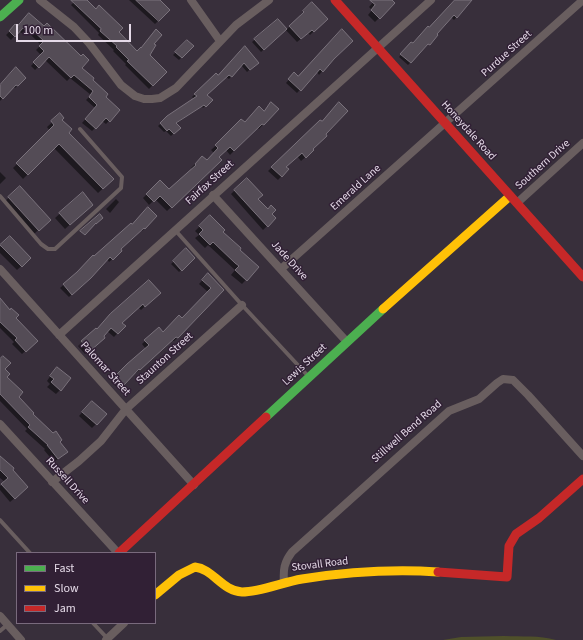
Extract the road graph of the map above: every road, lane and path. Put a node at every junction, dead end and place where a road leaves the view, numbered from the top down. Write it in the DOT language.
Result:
graph roads {
  1 [pos="19,0"];
  2 [pos="40,0"];
  3 [pos="191,0"];
  4 [pos="269,0"];
  5 [pos="335,0"];
  6 [pos="431,0"];
  7 [pos="583,0"];
  8 [pos="0,17"];
  9 [pos="220,41"];
  10 [pos="377,48"];
  11 [pos="445,123"];
  12 [pos="80,129"];
  13 [pos="583,143"];
  14 [pos="213,195"];
  15 [pos="0,196"];
  16 [pos="510,196"];
  17 [pos="517,203"];
  18 [pos="175,229"];
  19 [pos="0,269"];
  20 [pos="281,269"];
  21 [pos="583,277"];
  22 [pos="242,305"];
  23 [pos="59,334"];
  24 [pos="347,342"];
  25 [pos="309,378"];
  26 [pos="126,408"];
  27 [pos="0,424"];
  28 [pos="583,456"];
  29 [pos="583,479"];
  30 [pos="52,482"];
  31 [pos="194,485"];
  32 [pos="0,520"];
  33 [pos="29,552"];
  34 [pos="117,552"];
  35 [pos="119,552"];
  36 [pos="284,583"];
  37 [pos="156,594"];
  38 [pos="0,616"];
  39 [pos="7,624"];
  40 [pos="94,624"];
  41 [pos="123,624"];
  42 [pos="0,631"];
  43 [pos="107,639"];
  44 [pos="21,640"];
  1 -- 8 [label="street"];
  2 -- 9 [label="street"];
  3 -- 9 [label="street"];
  4 -- 9 [label="street"];
  5 -- 10 [label="street, Honeydale Road"];
  6 -- 10 [label="street, Fairfax Street"];
  7 -- 11 [label="street, Purdue Street"];
  10 -- 11 [label="street, Honeydale Road"];
  10 -- 14 [label="street, Fairfax Street"];
  11 -- 16 [label="street, Honeydale Road"];
  11 -- 20 [label="street, Emerald Lane"];
  12 -- 15 [label="lane"];
  13 -- 17 [label="street, Southern Drive"];
  14 -- 18 [label="street, Fairfax Street"];
  14 -- 20 [label="street, Jade Drive"];
  16 -- 17 [label="street, Honeydale Road"];
  16 -- 24 [label="street, Lewis Street"];
  17 -- 21 [label="street, Honeydale Road"];
  18 -- 22 [label="lane"];
  18 -- 23 [label="street, Fairfax Street"];
  19 -- 23 [label="street, Palomar Street"];
  20 -- 24 [label="street, Jade Drive"];
  22 -- 25 [label="lane"];
  22 -- 26 [label="street, Staunton Street"];
  23 -- 26 [label="street, Palomar Street"];
  24 -- 25 [label="street, Lewis Street"];
  25 -- 31 [label="street, Lewis Street"];
  26 -- 30 [label="street, Staunton Street"];
  26 -- 31 [label="street, Palomar Street"];
  27 -- 30 [label="street, Russell Drive"];
  28 -- 36 [label="street, Stillwell Bend Road"];
  29 -- 36 [label="street, Stovall Road"];
  30 -- 34 [label="street, Russell Drive"];
  31 -- 35 [label="street, Lewis Street"];
  32 -- 33 [label="lane"];
  36 -- 37 [label="street, Stovall Road"];
  38 -- 39 [label="street"];
  39 -- 42 [label="lane"];
  39 -- 44 [label="street"];
  40 -- 43 [label="lane"];
  41 -- 43 [label="street"];
}
